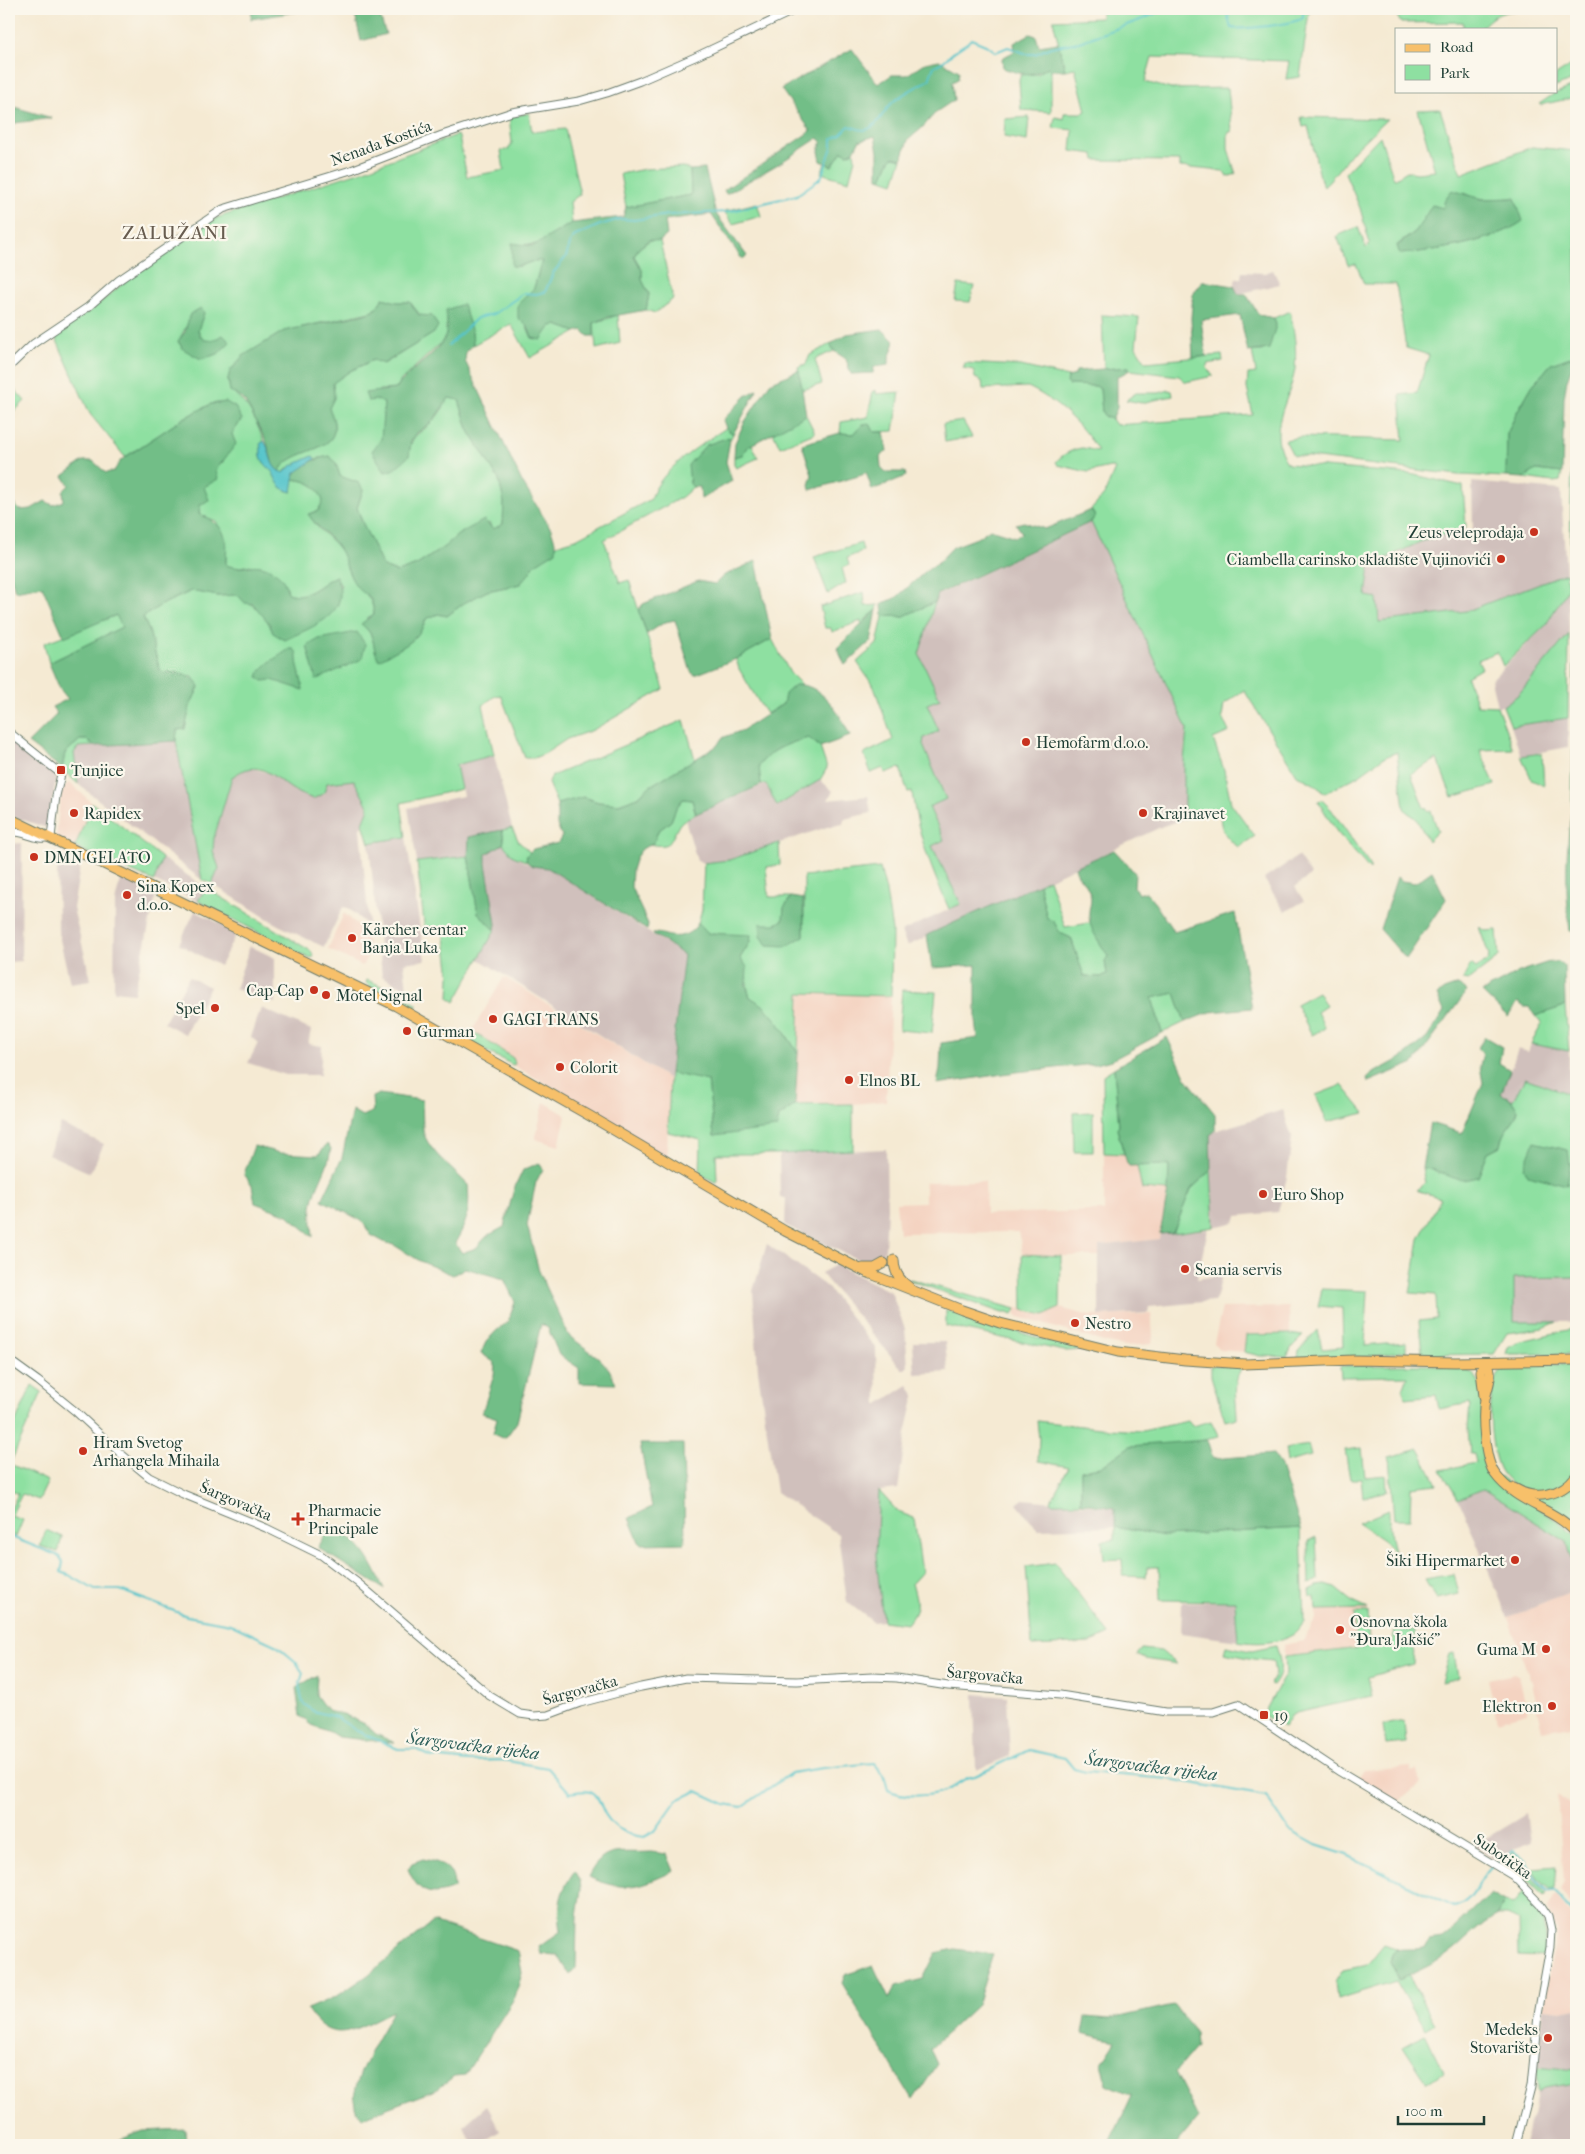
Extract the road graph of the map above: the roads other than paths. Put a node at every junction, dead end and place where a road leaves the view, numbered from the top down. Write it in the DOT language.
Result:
graph roads {
  1 [pos="797,9"];
  2 [pos="9,366"];
  3 [pos="9,732"];
  4 [pos="9,818"];
  5 [pos="9,832"];
  6 [pos="51,837"];
  7 [pos="894,1260"];
  8 [pos="884,1262"];
  9 [pos="851,1264"];
  10 [pos="920,1294"];
  11 [pos="9,1360"];
  12 [pos="1575,1360"];
  13 [pos="1514,1361"];
  14 [pos="1455,1362"];
  15 [pos="1487,1362"];
  16 [pos="1486,1381"];
  17 [pos="1576,1476"];
  18 [pos="1499,1479"];
  19 [pos="1576,1533"];
  20 [pos="1238,1704"];
  21 [pos="1516,2145"];
  1 -- 2 [label="street, Nenada Kostića"];
  3 -- 6 [label="street"];
  4 -- 6 [label="main road"];
  5 -- 6 [label="street"];
  6 -- 9 [label="main road"];
  7 -- 10 [label="main road"];
  8 -- 9 [label="main road"];
  9 -- 10 [label="main road"];
  10 -- 14 [label="main road"];
  11 -- 20 [label="street, Šargovačka"];
  12 -- 13 [label="main road"];
  13 -- 15 [label="main road"];
  13 -- 16 [label="main road"];
  14 -- 15 [label="main road"];
  14 -- 16 [label="main road"];
  15 -- 16 [label="main road"];
  16 -- 18 [label="main road"];
  17 -- 18 [label="main road"];
  18 -- 19 [label="main road"];
  20 -- 21 [label="street, Subotička"];
}
